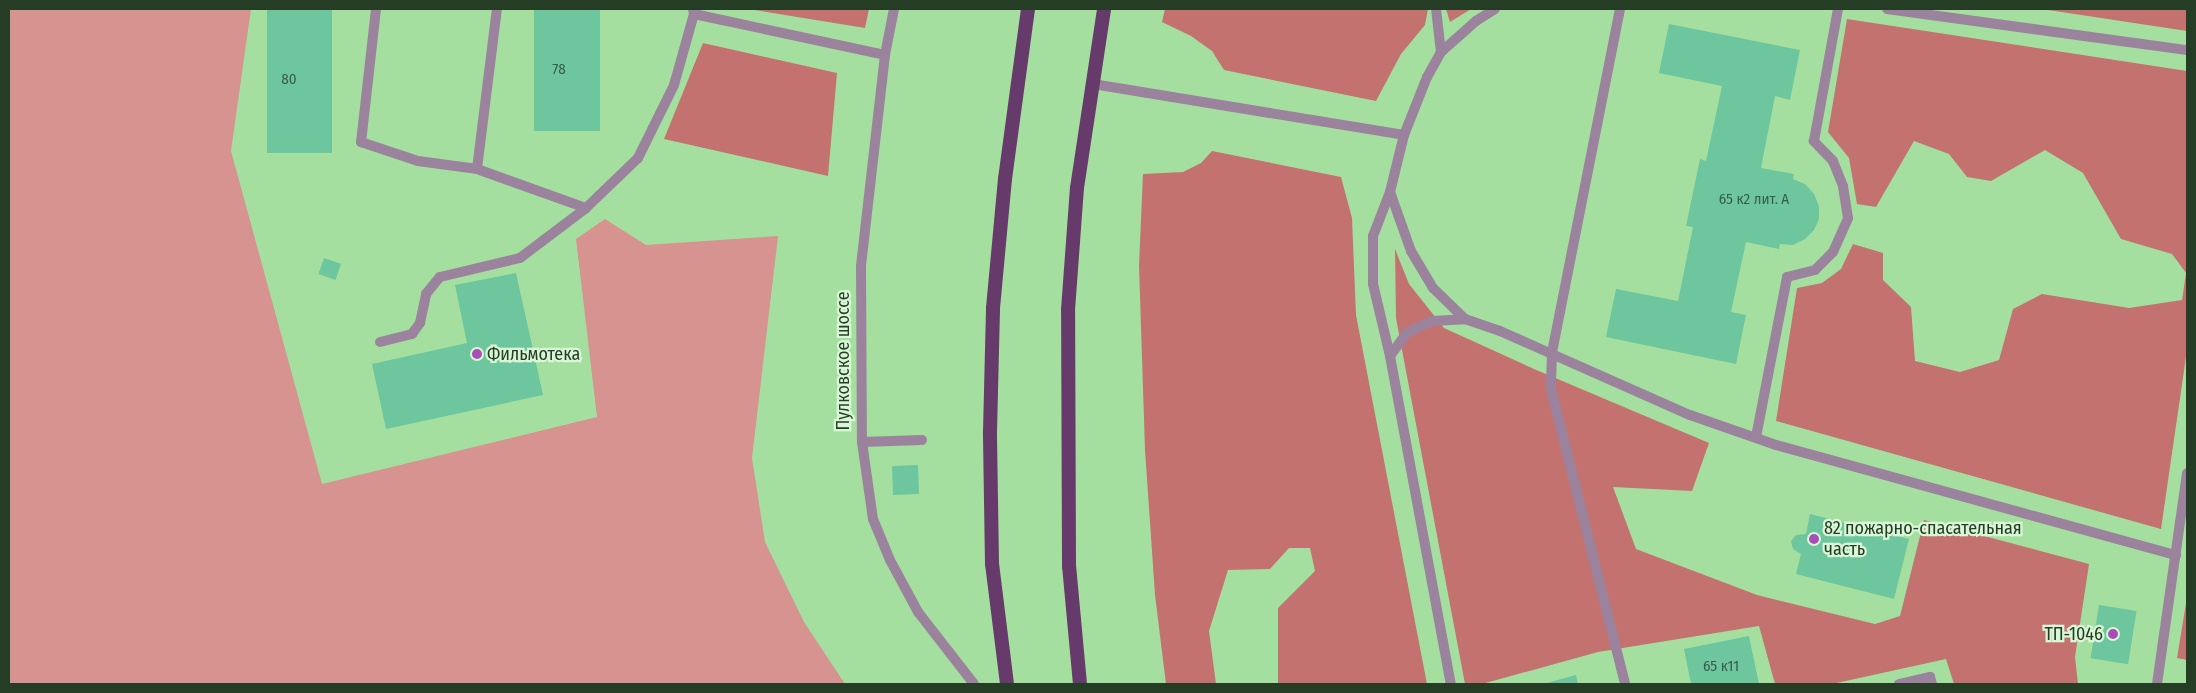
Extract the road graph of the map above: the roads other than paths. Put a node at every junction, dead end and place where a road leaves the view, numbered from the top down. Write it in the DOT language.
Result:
graph roads {
  1 [pos="376,9"];
  2 [pos="497,9"];
  3 [pos="894,9"];
  4 [pos="1028,9"];
  5 [pos="1104,9"];
  6 [pos="1436,9"];
  7 [pos="1495,9"];
  8 [pos="1620,9"];
  9 [pos="1838,9"];
  10 [pos="1887,9"];
  11 [pos="694,11"];
  12 [pos="2187,50"];
  13 [pos="1441,52"];
  14 [pos="885,56"];
  15 [pos="1093,84"];
  16 [pos="1404,136"];
  17 [pos="477,169"];
  18 [pos="1390,192"];
  19 [pos="586,208"];
  20 [pos="1464,319"];
  21 [pos="380,342"];
  22 [pos="1552,354"];
  23 [pos="1390,356"];
  24 [pos="1756,437"];
  25 [pos="922,440"];
  26 [pos="862,442"];
  27 [pos="2187,473"];
  28 [pos="2176,555"];
  29 [pos="974,684"];
  30 [pos="1007,684"];
  31 [pos="1080,684"];
  32 [pos="1451,684"];
  33 [pos="1625,684"];
  34 [pos="1899,684"];
  35 [pos="1932,684"];
  36 [pos="2157,684"];
  1 -- 17 [label="street"];
  2 -- 17 [label="street"];
  3 -- 14 [label="street, Пулковское шоссе"];
  4 -- 30 [label="highway"];
  5 -- 15 [label="highway"];
  6 -- 13 [label="street"];
  7 -- 13 [label="street"];
  8 -- 22 [label="street"];
  9 -- 24 [label="street"];
  10 -- 12 [label="street"];
  11 -- 14 [label="street"];
  11 -- 19 [label="street"];
  13 -- 16 [label="street"];
  14 -- 26 [label="street, Пулковское шоссе"];
  15 -- 16 [label="street"];
  15 -- 31 [label="highway"];
  16 -- 18 [label="street"];
  17 -- 19 [label="street"];
  18 -- 20 [label="street"];
  18 -- 23 [label="street"];
  19 -- 21 [label="street"];
  20 -- 22 [label="street"];
  20 -- 23 [label="street"];
  22 -- 24 [label="street"];
  22 -- 33 [label="street"];
  23 -- 32 [label="street"];
  24 -- 28 [label="street"];
  25 -- 26 [label="street"];
  26 -- 29 [label="street, Пулковское шоссе"];
  27 -- 28 [label="street"];
  28 -- 36 [label="street"];
  34 -- 35 [label="street"];
}
